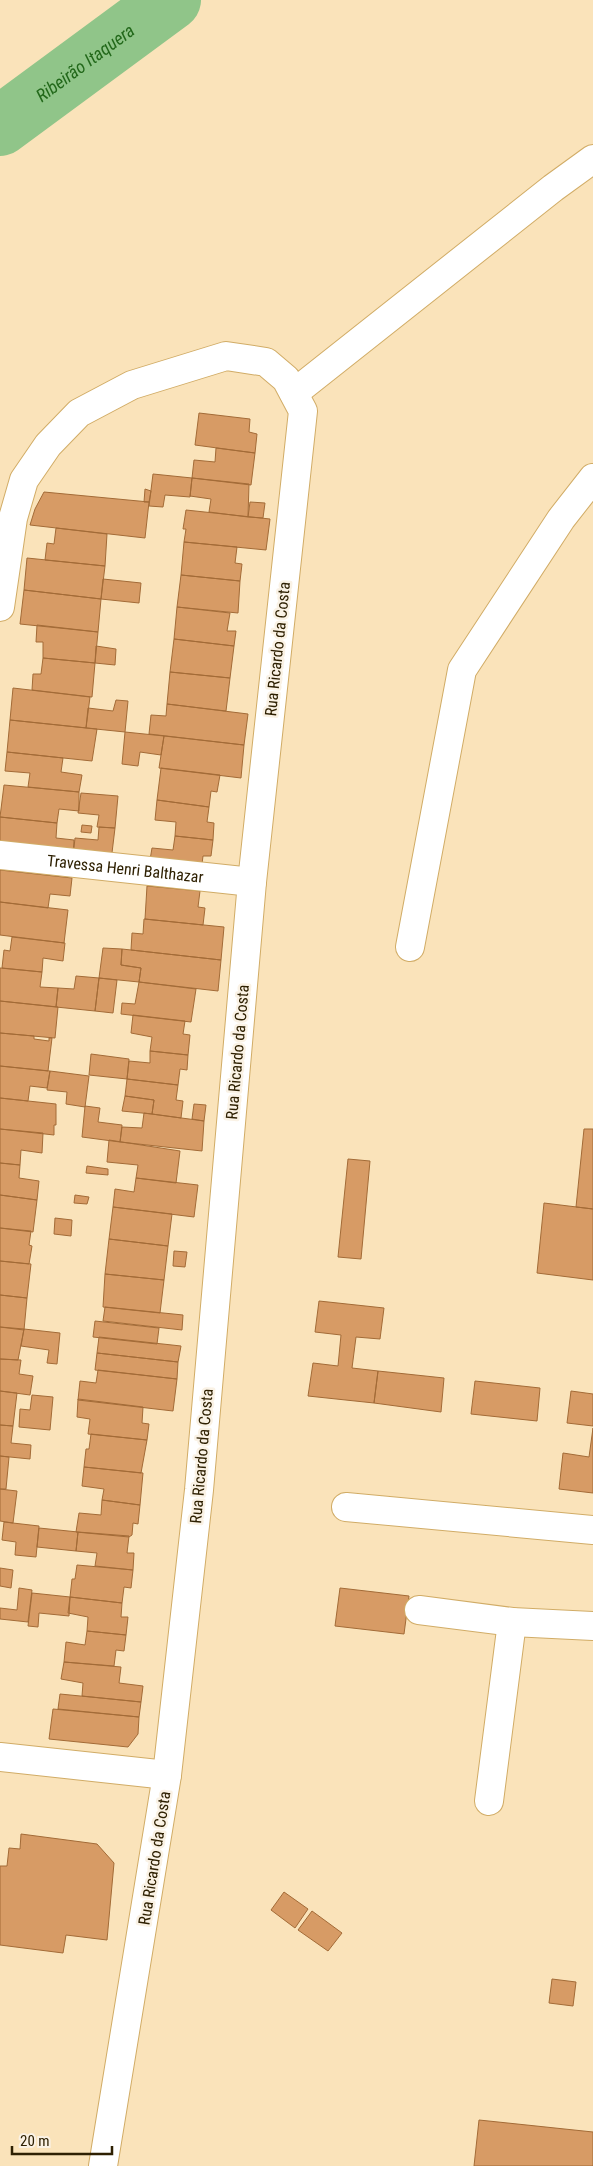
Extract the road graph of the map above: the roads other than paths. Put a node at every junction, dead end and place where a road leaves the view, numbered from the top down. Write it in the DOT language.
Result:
graph roads {
  1 [pos="593,159"];
  2 [pos="294,393"];
  3 [pos="593,478"];
  4 [pos="0,607"];
  5 [pos="0,855"];
  6 [pos="252,882"];
  7 [pos="410,947"];
  8 [pos="346,1507"];
  9 [pos="593,1530"];
  10 [pos="419,1610"];
  11 [pos="512,1622"];
  12 [pos="593,1626"];
  13 [pos="0,1757"];
  14 [pos="167,1775"];
  15 [pos="489,1801"];
  16 [pos="103,2166"];
  1 -- 2 [label="street"];
  2 -- 4 [label="street, Rua Ricardo da Costa"];
  2 -- 6 [label="street, Rua Ricardo da Costa"];
  3 -- 7 [label="street"];
  5 -- 6 [label="street, Travessa Henri Balthazar"];
  6 -- 14 [label="street, Rua Ricardo da Costa"];
  8 -- 9 [label="street"];
  10 -- 11 [label="street"];
  11 -- 12 [label="street"];
  11 -- 15 [label="street"];
  13 -- 14 [label="street"];
  14 -- 16 [label="street, Rua Ricardo da Costa"];
}
